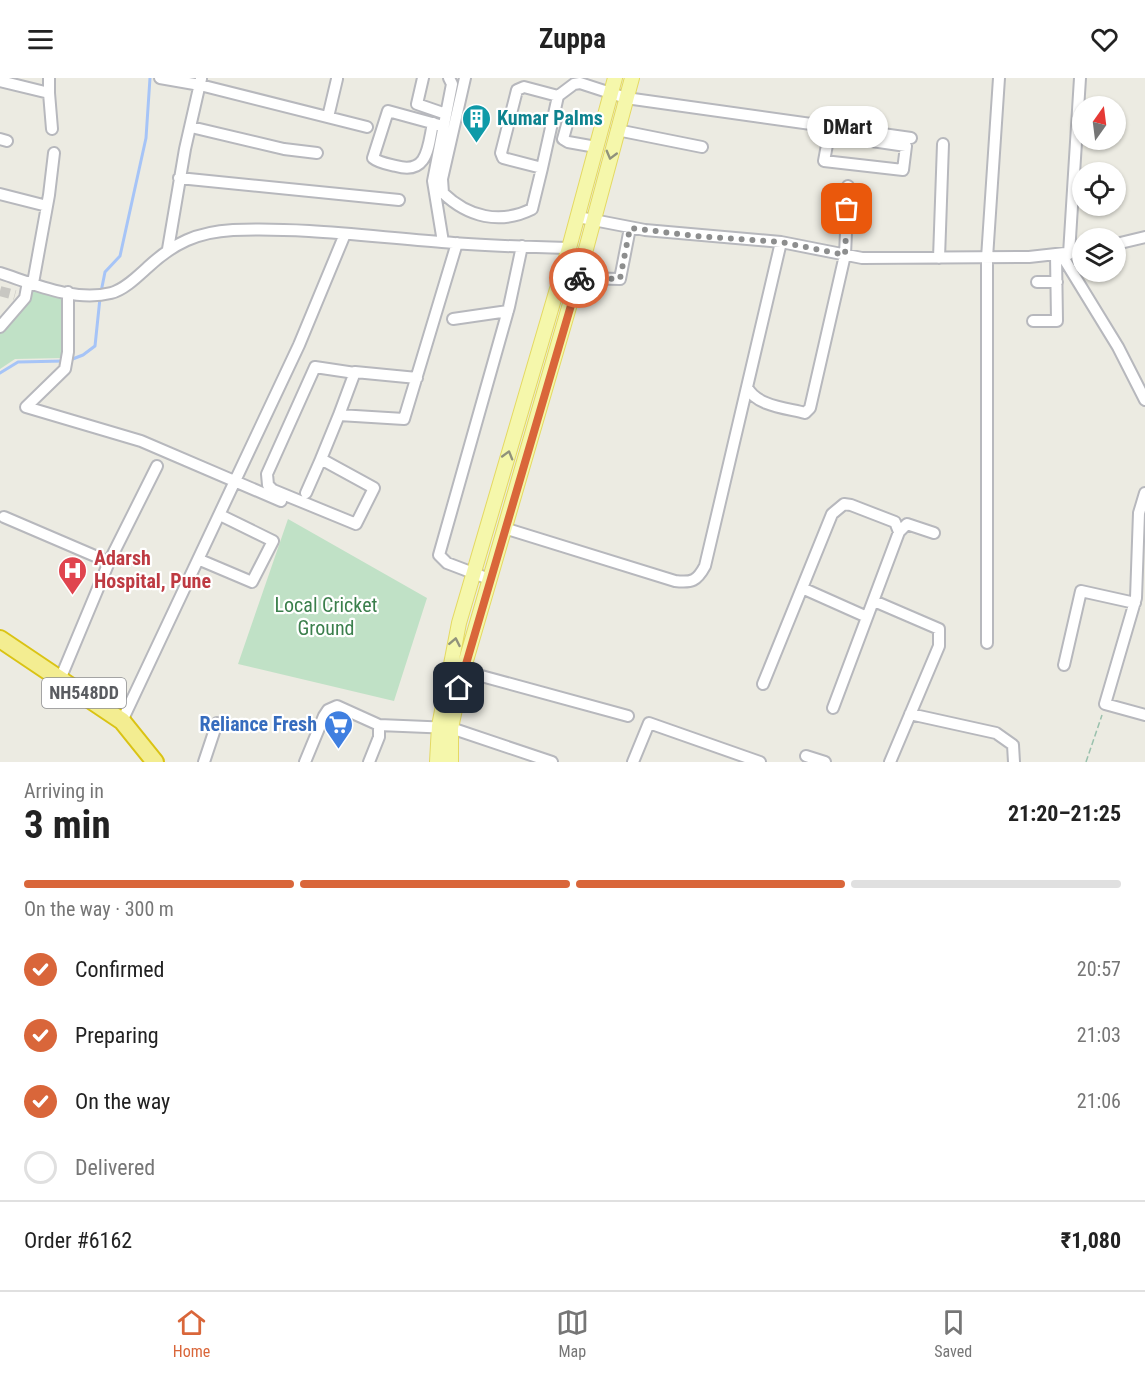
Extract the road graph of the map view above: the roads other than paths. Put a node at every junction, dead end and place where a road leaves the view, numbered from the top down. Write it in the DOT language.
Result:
graph roads {
  1 [pos="49,78"];
  2 [pos="160,78"];
  3 [pos="423,78"];
  4 [pos="449,78"];
  5 [pos="465,78"];
  6 [pos="615,78"];
  7 [pos="632,78"];
  8 [pos="999,78"];
  9 [pos="1080,78"];
  10 [pos="340,80"];
  11 [pos="0,81"];
  12 [pos="201,81"];
  13 [pos="531,83"];
  14 [pos="49,93"];
  15 [pos="610,93"];
  16 [pos="558,96"];
  17 [pos="626,98"];
  18 [pos="328,117"];
  19 [pos="442,120"];
  20 [pos="568,121"];
  21 [pos="191,127"];
  22 [pos="368,127"];
  23 [pos="52,129"];
  24 [pos="617,130"];
  25 [pos="866,135"];
  26 [pos="911,138"];
  27 [pos="944,144"];
  28 [pos="596,147"];
  29 [pos="702,147"];
  30 [pos="54,153"];
  31 [pos="317,153"];
  32 [pos="542,168"];
  33 [pos="179,178"];
  34 [pos="848,186"];
  35 [pos="0,194"];
  36 [pos="399,200"];
  37 [pos="47,206"];
  38 [pos="578,217"];
  39 [pos="593,220"];
  40 [pos="630,228"];
  41 [pos="345,234"];
  42 [pos="1145,237"];
  43 [pos="442,242"];
  44 [pos="781,242"];
  45 [pos="1126,242"];
  46 [pos="457,243"];
  47 [pos="522,246"];
  48 [pos="569,248"];
  49 [pos="168,249"];
  50 [pos="1072,253"];
  51 [pos="1062,254"];
  52 [pos="845,255"];
  53 [pos="939,258"];
  54 [pos="987,258"];
  55 [pos="0,273"];
  56 [pos="577,278"];
  57 [pos="30,282"];
  58 [pos="1037,282"];
  59 [pos="1057,282"];
  60 [pos="68,292"];
  61 [pos="508,311"];
  62 [pos="453,319"];
  63 [pos="1033,321"];
  64 [pos="0,327"];
  65 [pos="355,373"];
  66 [pos="417,378"];
  67 [pos="747,387"];
  68 [pos="1145,399"];
  69 [pos="339,415"];
  70 [pos="321,459"];
  71 [pos="157,466"];
  72 [pos="236,481"];
  73 [pos="306,493"];
  74 [pos="1145,494"];
  75 [pos="281,501"];
  76 [pos="220,515"];
  77 [pos="4,517"];
  78 [pos="504,528"];
  79 [pos="899,532"];
  80 [pos="934,533"];
  81 [pos="200,560"];
  82 [pos="109,562"];
  83 [pos="473,574"];
  84 [pos="489,579"];
  85 [pos="802,588"];
  86 [pos="873,601"];
  87 [pos="1139,601"];
  88 [pos="867,617"];
  89 [pos="0,639"];
  90 [pos="987,643"];
  91 [pos="1064,665"];
  92 [pos="463,671"];
  93 [pos="62,677"];
  94 [pos="763,684"];
  95 [pos="833,708"];
  96 [pos="910,714"];
  97 [pos="1145,715"];
  98 [pos="628,716"];
  99 [pos="122,721"];
  100 [pos="217,723"];
  101 [pos="379,725"];
  102 [pos="445,727"];
  103 [pos="806,756"];
  104 [pos="155,762"];
  105 [pos="204,762"];
  106 [pos="305,762"];
  107 [pos="369,762"];
  108 [pos="437,762"];
  109 [pos="451,762"];
  110 [pos="552,762"];
  111 [pos="633,762"];
  112 [pos="760,762"];
  113 [pos="825,762"];
  114 [pos="890,762"];
  115 [pos="1014,762"];
  1 -- 14 [label="street"];
  2 -- 12 [label="street"];
  3 -- 19 [label="street"];
  4 -- 19 [label="street"];
  5 -- 32 [label="street"];
  6 -- 15 [label="main road"];
  7 -- 17 [label="main road"];
  8 -- 54 [label="street"];
  9 -- 51 [label="street"];
  10 -- 18 [label="street"];
  11 -- 14 [label="street"];
  12 -- 18 [label="street"];
  12 -- 21 [label="street"];
  13 -- 16 [label="street"];
  13 -- 32 [label="street"];
  14 -- 23 [label="street"];
  15 -- 16 [label="street"];
  15 -- 17 [label="street"];
  15 -- 28 [label="main road"];
  16 -- 32 [label="street"];
  17 -- 24 [label="main road"];
  17 -- 25 [label="street"];
  18 -- 22 [label="street"];
  19 -- 19 [label="street"];
  19 -- 43 [label="street"];
  20 -- 28 [label="street"];
  21 -- 31 [label="street"];
  21 -- 33 [label="street"];
  24 -- 29 [label="street"];
  24 -- 39 [label="main road, one-way"];
  25 -- 25 [label="street"];
  25 -- 26 [label="street"];
  27 -- 53 [label="street"];
  28 -- 38 [label="main road"];
  30 -- 37 [label="street"];
  33 -- 36 [label="street"];
  33 -- 49 [label="street"];
  34 -- 52 [label="street"];
  35 -- 37 [label="street"];
  37 -- 57 [label="street"];
  38 -- 39 [label="street"];
  38 -- 48 [label="main road"];
  39 -- 40 [label="street"];
  39 -- 56 [label="main road"];
  40 -- 44 [label="street"];
  40 -- 56 [label="street"];
  41 -- 43 [label="street"];
  41 -- 49 [label="street"];
  41 -- 72 [label="street"];
  42 -- 45 [label="street"];
  43 -- 46 [label="street"];
  44 -- 52 [label="street"];
  44 -- 67 [label="street"];
  46 -- 47 [label="street"];
  46 -- 66 [label="street"];
  47 -- 48 [label="street"];
  47 -- 61 [label="street"];
  83 -- 48 [label="main road, one-way"];
  49 -- 60 [label="street"];
  50 -- 51 [label="street"];
  51 -- 54 [label="street"];
  51 -- 59 [label="street"];
  51 -- 68 [label="street"];
  52 -- 53 [label="street"];
  52 -- 67 [label="street"];
  53 -- 54 [label="street"];
  54 -- 90 [label="street"];
  55 -- 57 [label="street"];
  56 -- 78 [label="main road"];
  57 -- 60 [label="street"];
  57 -- 64 [label="street"];
  58 -- 59 [label="street"];
  59 -- 63 [label="street"];
  60 -- 72 [label="street"];
  61 -- 62 [label="street"];
  61 -- 83 [label="street"];
  65 -- 66 [label="street"];
  65 -- 69 [label="street"];
  65 -- 70 [label="street"];
  66 -- 69 [label="street"];
  67 -- 78 [label="street"];
  69 -- 70 [label="street"];
  70 -- 73 [label="street"];
  71 -- 82 [label="street"];
  72 -- 75 [label="street"];
  72 -- 76 [label="street"];
  74 -- 87 [label="street"];
  76 -- 81 [label="street"];
  76 -- 81 [label="street"];
  77 -- 82 [label="street"];
  78 -- 84 [label="main road"];
  79 -- 80 [label="street"];
  79 -- 85 [label="street"];
  79 -- 86 [label="street"];
  81 -- 99 [label="street"];
  82 -- 93 [label="street"];
  83 -- 84 [label="street"];
  102 -- 83 [label="main road, one-way"];
  84 -- 92 [label="main road"];
  85 -- 88 [label="street"];
  85 -- 94 [label="street"];
  86 -- 88 [label="street"];
  86 -- 96 [label="street"];
  87 -- 91 [label="street"];
  87 -- 97 [label="street"];
  88 -- 95 [label="street"];
  89 -- 93 [label="highway, NH548DD"];
  92 -- 98 [label="street"];
  92 -- 102 [label="main road"];
  93 -- 99 [label="highway, NH548DD"];
  96 -- 114 [label="street"];
  96 -- 115 [label="street"];
  99 -- 104 [label="highway, NH548DD"];
  100 -- 105 [label="street"];
  101 -- 102 [label="street"];
  101 -- 106 [label="street"];
  101 -- 107 [label="street"];
  102 -- 108 [label="main road"];
  102 -- 109 [label="main road"];
  102 -- 110 [label="street"];
  103 -- 113 [label="street"];
  111 -- 112 [label="street"];
}
